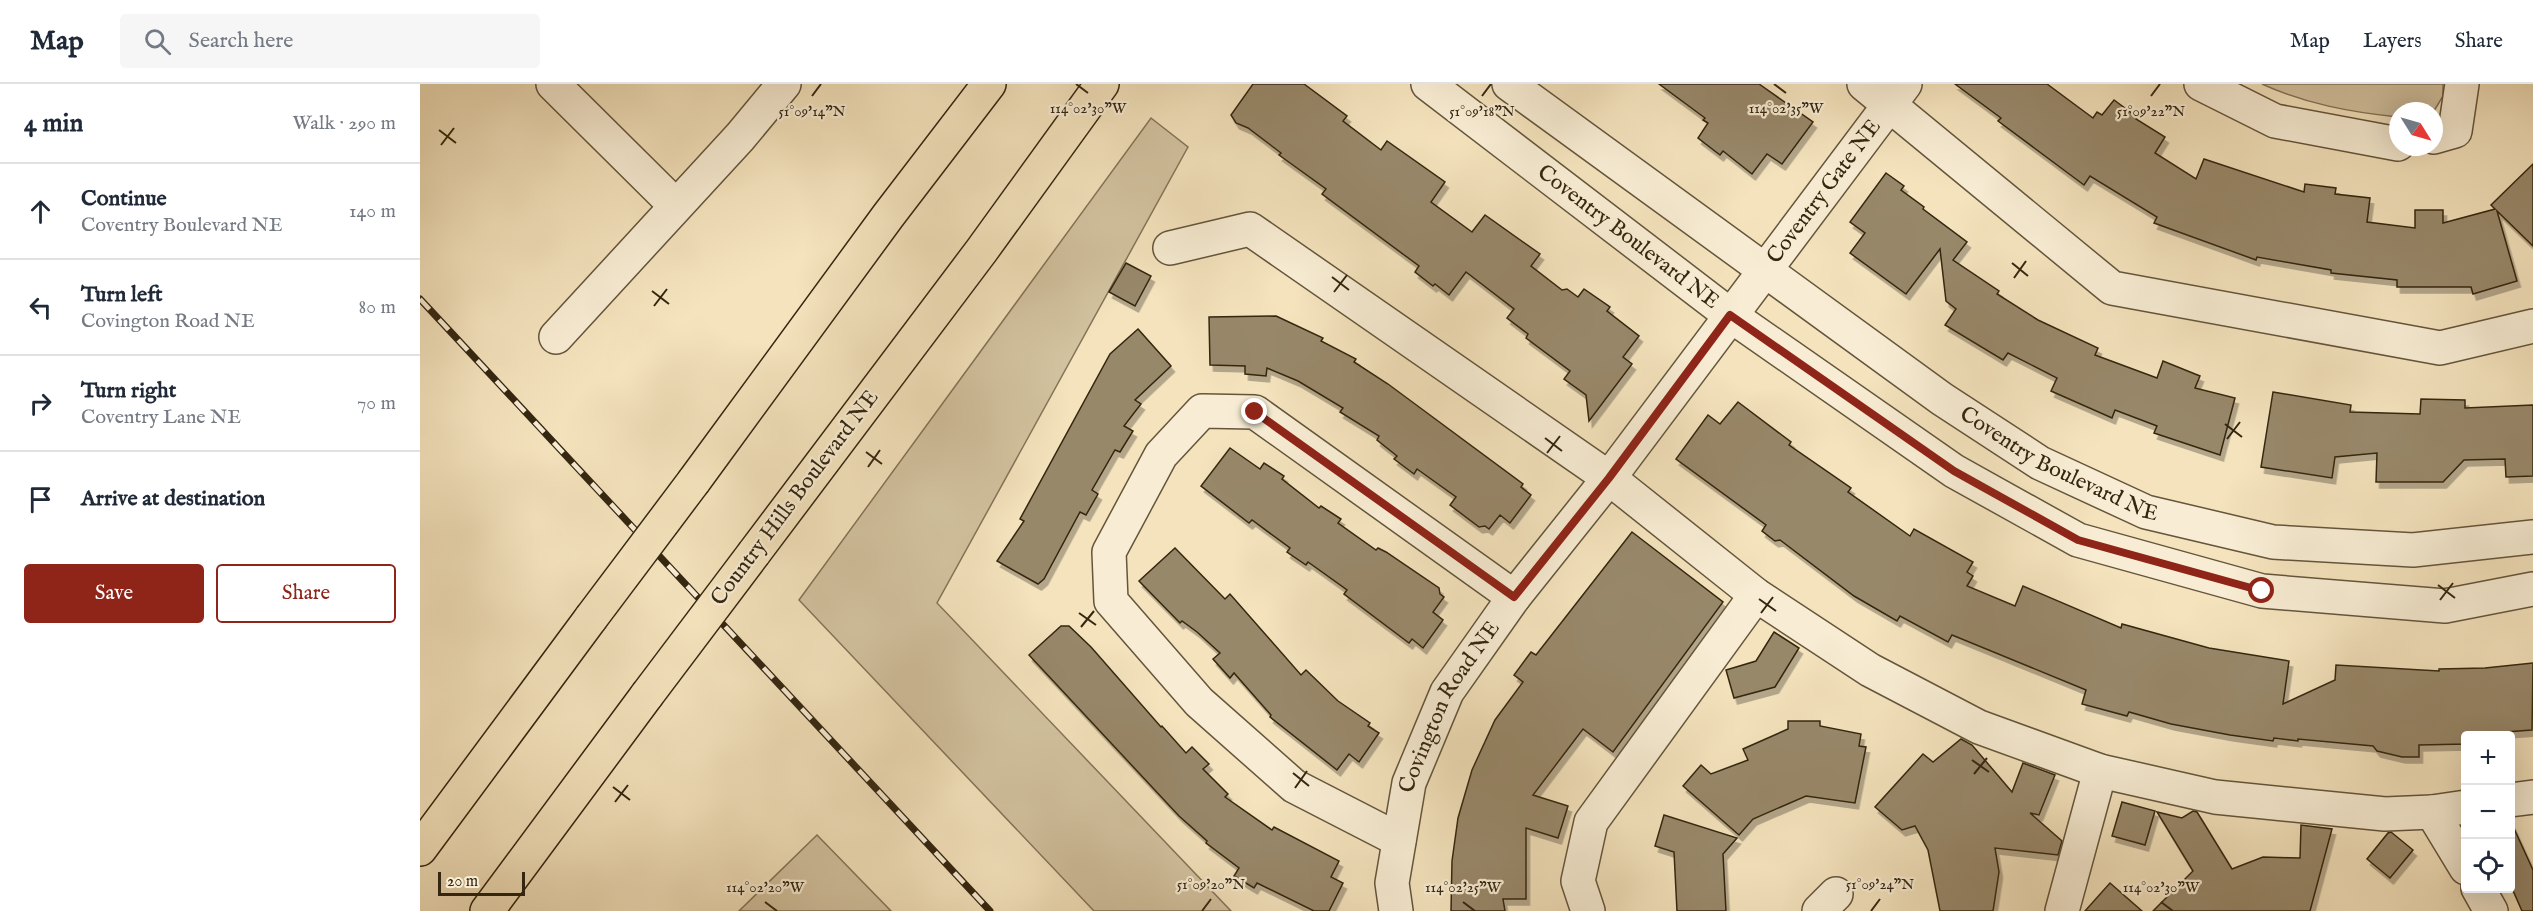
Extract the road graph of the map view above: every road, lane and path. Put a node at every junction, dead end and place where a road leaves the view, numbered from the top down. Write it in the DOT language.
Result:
graph roads {
  1 [pos="553,84"];
  2 [pos="784,84"];
  3 [pos="989,84"];
  4 [pos="1102,84"];
  5 [pos="1428,84"];
  6 [pos="1509,84"];
  7 [pos="1864,84"];
  8 [pos="2201,84"];
  9 [pos="2462,84"];
  10 [pos="1898,94"];
  11 [pos="2443,134"];
  12 [pos="2389,142"];
  13 [pos="676,206"];
  14 [pos="1170,248"];
  15 [pos="1765,272"];
  16 [pos="1730,315"];
  17 [pos="2533,326"];
  18 [pos="556,337"];
  19 [pos="1609,478"];
  20 [pos="2533,537"];
  21 [pos="2533,589"];
  22 [pos="1756,595"];
  23 [pos="1514,597"];
  24 [pos="2100,771"];
  25 [pos="2533,797"];
  26 [pos="2515,799"];
  27 [pos="2461,808"];
  28 [pos="2432,812"];
  29 [pos="1399,840"];
  30 [pos="420,849"];
  31 [pos="2461,860"];
  32 [pos="2481,893"];
  33 [pos="488,911"];
  34 [pos="1396,911"];
  35 [pos="1588,911"];
  36 [pos="2062,911"];
  37 [pos="2491,911"];
  1 -- 13 [label="street"];
  2 -- 13 [label="street"];
  3 -- 30 [label="main road, bridge"];
  4 -- 33 [label="main road, Country Hills Boulevard NE, bridge"];
  5 -- 16 [label="street, Coventry Boulevard NE"];
  6 -- 15 [label="street, Coventry Boulevard NE"];
  7 -- 10 [label="street"];
  8 -- 12 [label="street"];
  9 -- 11 [label="street"];
  10 -- 15 [label="street, Coventry Gate NE"];
  10 -- 17 [label="street"];
  13 -- 18 [label="street"];
  14 -- 19 [label="street"];
  15 -- 16 [label="street, Covington Road NE"];
  15 -- 20 [label="street, Coventry Boulevard NE"];
  16 -- 19 [label="street, Covington Road NE"];
  16 -- 21 [label="street, Coventry Boulevard NE"];
  19 -- 22 [label="street"];
  19 -- 23 [label="street, Covington Road NE"];
  22 -- 24 [label="street"];
  22 -- 35 [label="street"];
  23 -- 29 [label="street, Covington Road NE"];
  23 -- 29 [label="street"];
  24 -- 28 [label="street"];
  24 -- 36 [label="street"];
  25 -- 26 [label="street"];
  27 -- 28 [label="street"];
  28 -- 31 [label="street"];
  29 -- 34 [label="street, Covington Road NE"];
  32 -- 37 [label="street"];
}
